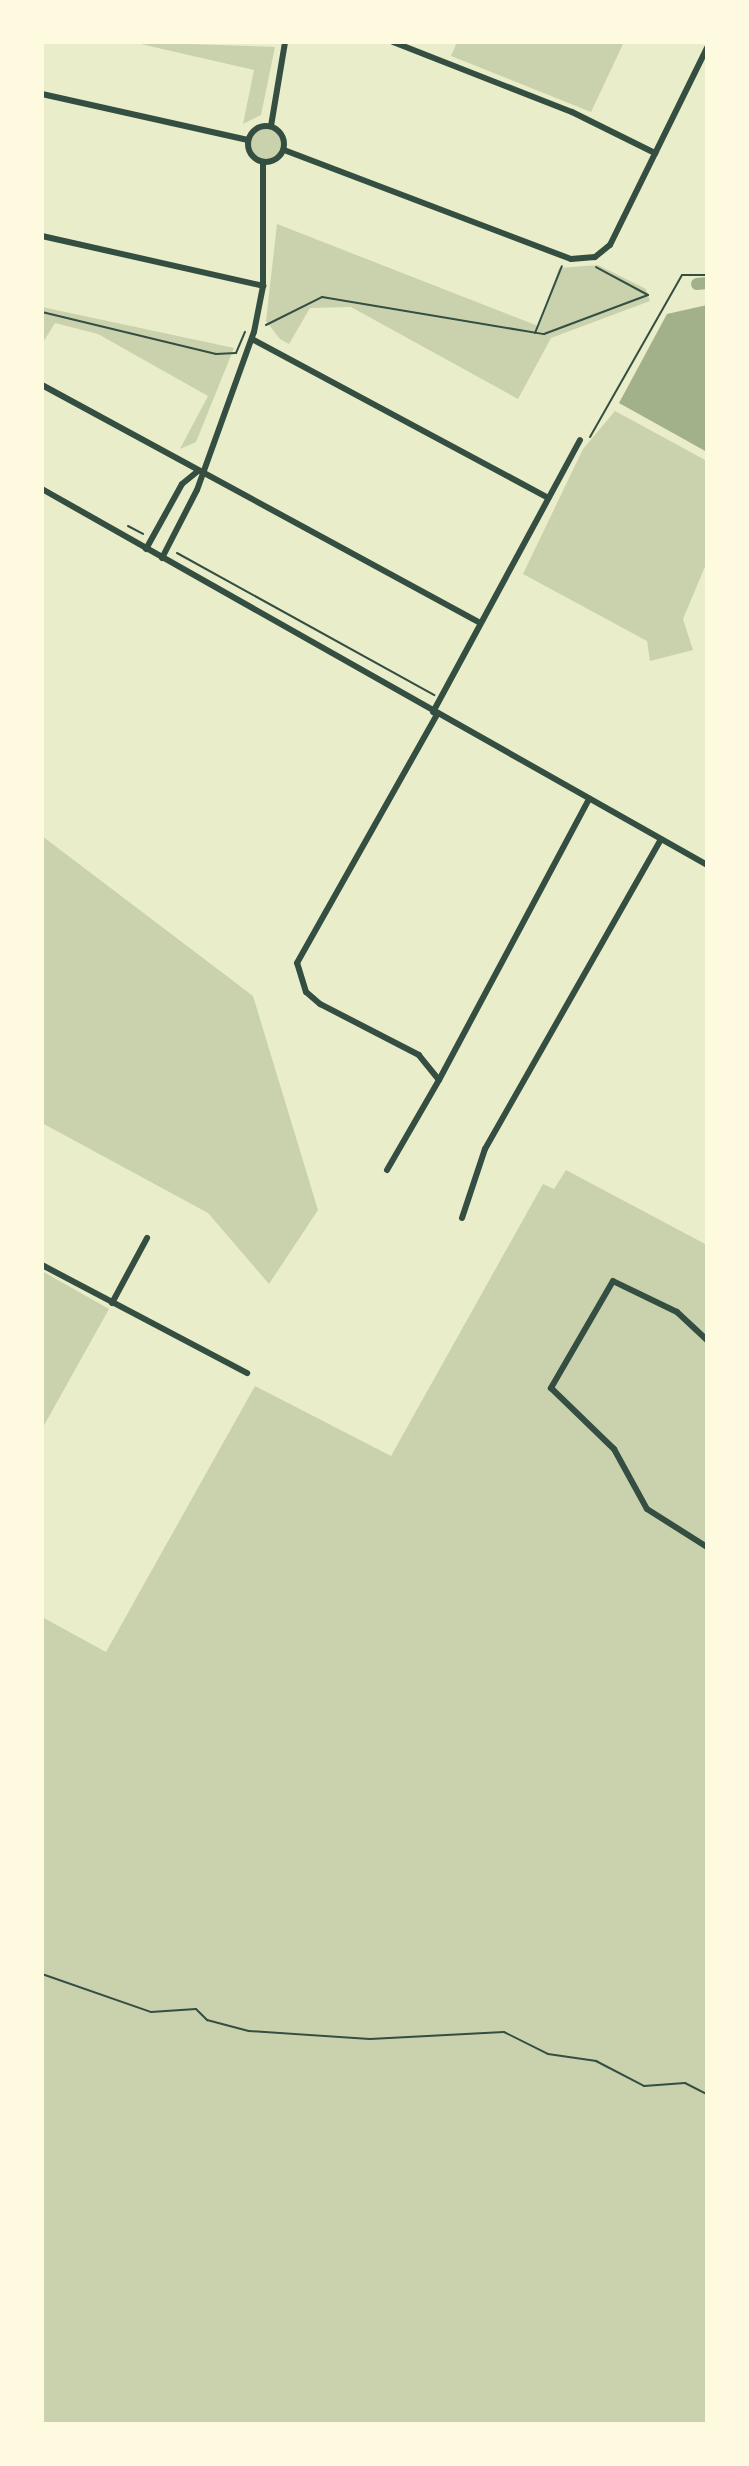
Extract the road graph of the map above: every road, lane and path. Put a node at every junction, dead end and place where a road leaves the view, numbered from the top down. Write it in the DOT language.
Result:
graph roads {
  1 [pos="285,42"];
  2 [pos="393,42"];
  3 [pos="707,48"];
  4 [pos="42,94"];
  5 [pos="271,126"];
  6 [pos="248,140"];
  7 [pos="284,150"];
  8 [pos="655,153"];
  9 [pos="263,162"];
  10 [pos="42,236"];
  11 [pos="577,267"];
  12 [pos="584,267"];
  13 [pos="688,274"];
  14 [pos="707,275"];
  15 [pos="263,286"];
  16 [pos="42,312"];
  17 [pos="254,330"];
  18 [pos="535,333"];
  19 [pos="252,339"];
  20 [pos="42,385"];
  21 [pos="580,440"];
  22 [pos="198,471"];
  23 [pos="42,489"];
  24 [pos="548,498"];
  25 [pos="172,504"];
  26 [pos="186,512"];
  27 [pos="146,549"];
  28 [pos="177,553"];
  29 [pos="162,558"];
  30 [pos="480,623"];
  31 [pos="426,691"];
  32 [pos="435,714"];
  33 [pos="589,799"];
  34 [pos="661,839"];
  35 [pos="707,865"];
  36 [pos="439,1080"];
  37 [pos="387,1170"];
  38 [pos="462,1218"];
  39 [pos="147,1238"];
  40 [pos="42,1265"];
  41 [pos="112,1303"];
  42 [pos="707,1340"];
  43 [pos="247,1373"];
  44 [pos="707,1547"];
  45 [pos="42,1974"];
  46 [pos="707,2094"];
  1 -- 5 [label="street"];
  2 -- 8 [label="street"];
  3 -- 8 [label="street"];
  4 -- 6 [label="street"];
  5 -- 6 [label="street"];
  5 -- 7 [label="street"];
  6 -- 9 [label="street"];
  7 -- 8 [label="street"];
  7 -- 9 [label="street"];
  9 -- 15 [label="street"];
  10 -- 15 [label="street"];
  11 -- 18 [label="path"];
  12 -- 18 [label="path"];
  13 -- 14 [label="path"];
  15 -- 17 [label="street"];
  16 -- 17 [label="path"];
  17 -- 18 [label="path"];
  17 -- 19 [label="street"];
  19 -- 22 [label="street"];
  19 -- 24 [label="street"];
  20 -- 22 [label="street"];
  21 -- 24 [label="street"];
  22 -- 25 [label="street"];
  22 -- 26 [label="street"];
  22 -- 30 [label="street"];
  23 -- 27 [label="street"];
  24 -- 30 [label="street"];
  25 -- 26 [label="street"];
  25 -- 27 [label="street"];
  26 -- 29 [label="street"];
  27 -- 29 [label="street"];
  28 -- 31 [label="path"];
  29 -- 32 [label="street"];
  30 -- 32 [label="street"];
  32 -- 33 [label="street"];
  32 -- 36 [label="street"];
  33 -- 34 [label="street"];
  33 -- 36 [label="street"];
  34 -- 35 [label="street"];
  34 -- 38 [label="street"];
  36 -- 37 [label="street"];
  39 -- 41 [label="street"];
  40 -- 41 [label="street"];
  41 -- 43 [label="street"];
  42 -- 44 [label="street"];
  45 -- 46 [label="path"];
}
